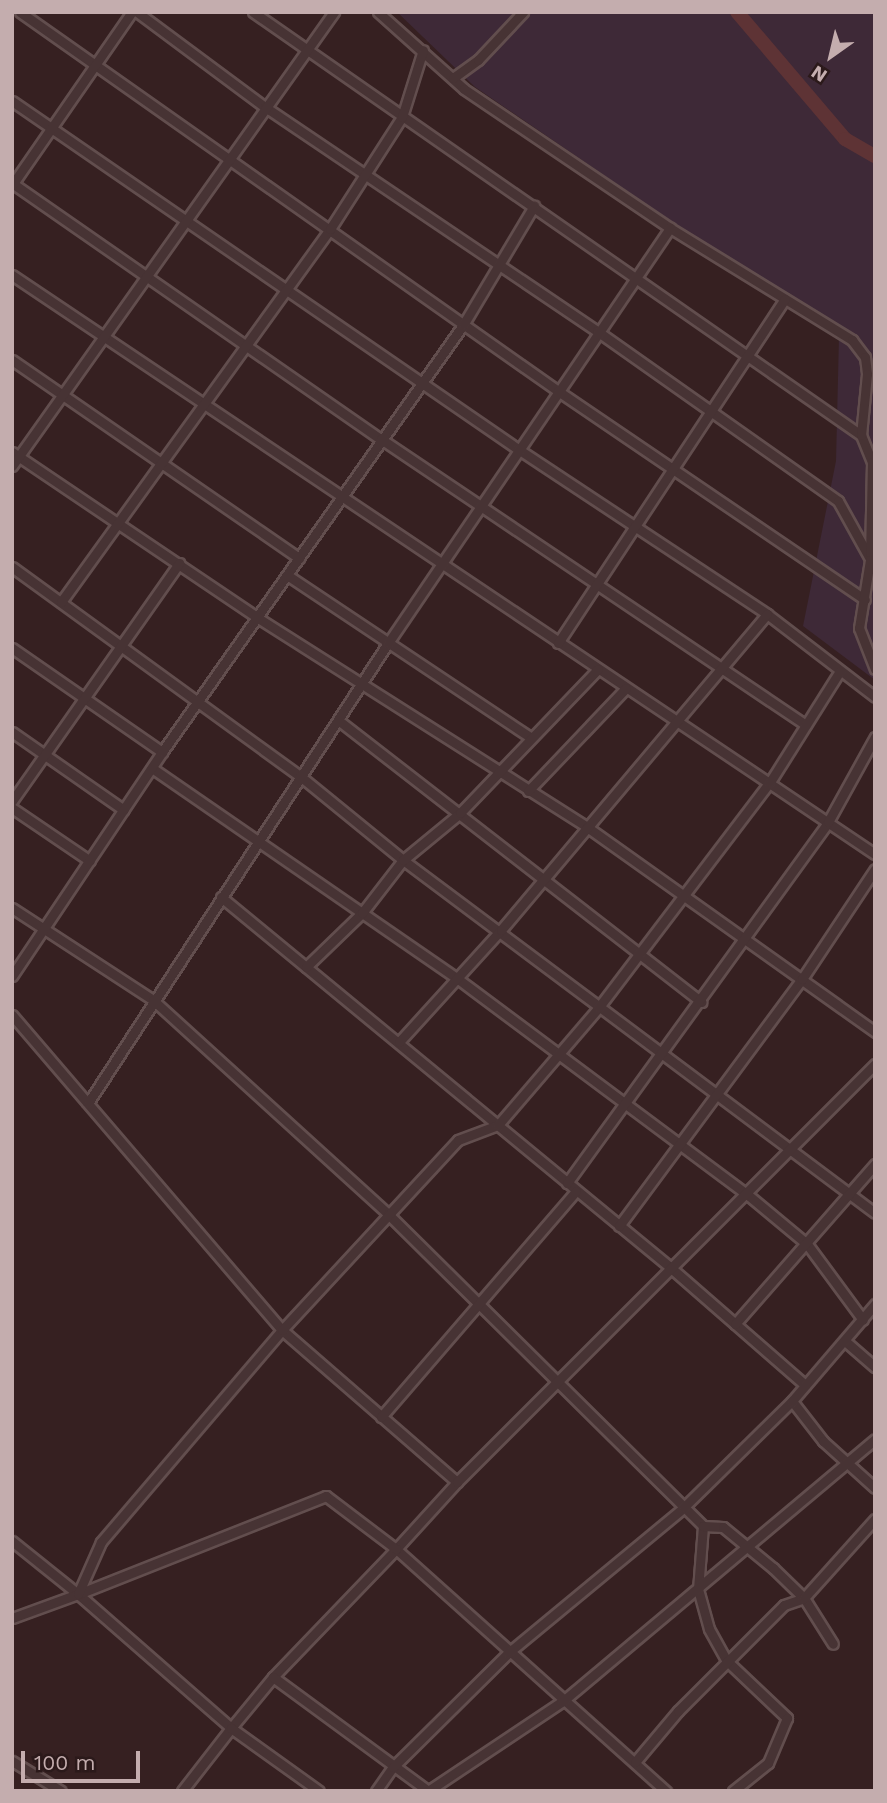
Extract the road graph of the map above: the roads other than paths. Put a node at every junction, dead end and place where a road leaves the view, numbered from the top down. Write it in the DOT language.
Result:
graph roads {
  1 [pos="19,12"];
  2 [pos="135,12"];
  3 [pos="253,12"];
  4 [pos="334,12"];
  5 [pos="378,12"];
  6 [pos="523,12"];
  7 [pos="423,50"];
  8 [pos="306,53"];
  9 [pos="98,67"];
  10 [pos="453,78"];
  11 [pos="12,101"];
  12 [pos="265,107"];
  13 [pos="402,117"];
  14 [pos="52,128"];
  15 [pos="232,161"];
  16 [pos="361,174"];
  17 [pos="12,184"];
  18 [pos="534,206"];
  19 [pos="186,221"];
  20 [pos="670,228"];
  21 [pos="330,229"];
  22 [pos="497,264"];
  23 [pos="12,275"];
  24 [pos="147,277"];
  25 [pos="632,279"];
  26 [pos="283,289"];
  27 [pos="785,299"];
  28 [pos="463,325"];
  29 [pos="597,331"];
  30 [pos="104,338"];
  31 [pos="244,344"];
  32 [pos="746,356"];
  33 [pos="12,360"];
  34 [pos="422,384"];
  35 [pos="558,391"];
  36 [pos="64,394"];
  37 [pos="200,404"];
  38 [pos="709,414"];
  39 [pos="861,435"];
  40 [pos="381,439"];
  41 [pos="518,449"];
  42 [pos="16,454"];
  43 [pos="160,461"];
  44 [pos="874,464"];
  45 [pos="12,466"];
  46 [pos="672,469"];
  47 [pos="342,498"];
  48 [pos="480,506"];
  49 [pos="119,522"];
  50 [pos="634,528"];
  51 [pos="299,558"];
  52 [pos="870,560"];
  53 [pos="179,563"];
  54 [pos="440,564"];
  55 [pos="12,566"];
  56 [pos="287,575"];
  57 [pos="596,584"];
  58 [pos="865,600"];
  59 [pos="61,602"];
  60 [pos="767,614"];
  61 [pos="258,618"];
  62 [pos="388,643"];
  63 [pos="558,643"];
  64 [pos="124,646"];
  65 [pos="12,648"];
  66 [pos="722,666"];
  67 [pos="875,668"];
  68 [pos="598,669"];
  69 [pos="840,671"];
  70 [pos="362,684"];
  71 [pos="626,688"];
  72 [pos="875,697"];
  73 [pos="85,699"];
  74 [pos="199,701"];
  75 [pos="338,720"];
  76 [pos="677,720"];
  77 [pos="806,724"];
  78 [pos="12,732"];
  79 [pos="875,737"];
  80 [pos="531,738"];
  81 [pos="163,752"];
  82 [pos="45,755"];
  83 [pos="152,768"];
  84 [pos="499,772"];
  85 [pos="300,776"];
  86 [pos="770,782"];
  87 [pos="528,791"];
  88 [pos="12,801"];
  89 [pos="12,808"];
  90 [pos="124,810"];
  91 [pos="460,813"];
  92 [pos="828,821"];
  93 [pos="587,827"];
  94 [pos="259,841"];
  95 [pos="875,854"];
  96 [pos="403,860"];
  97 [pos="89,861"];
  98 [pos="875,869"];
  99 [pos="542,881"];
  100 [pos="221,897"];
  101 [pos="687,897"];
  102 [pos="12,908"];
  103 [pos="362,913"];
  104 [pos="42,929"];
  105 [pos="501,930"];
  106 [pos="745,938"];
  107 [pos="641,954"];
  108 [pos="306,967"];
  109 [pos="12,976"];
  110 [pos="458,979"];
  111 [pos="802,979"];
  112 [pos="153,1000"];
  113 [pos="701,1002"];
  114 [pos="599,1007"];
  115 [pos="12,1015"];
  116 [pos="875,1032"];
  117 [pos="399,1042"];
  118 [pos="560,1054"];
  119 [pos="663,1055"];
  120 [pos="875,1064"];
  121 [pos="715,1094"];
  122 [pos="88,1103"];
  123 [pos="628,1103"];
  124 [pos="498,1125"];
  125 [pos="681,1143"];
  126 [pos="791,1151"];
  127 [pos="875,1164"];
  128 [pos="567,1183"];
  129 [pos="576,1191"];
  130 [pos="849,1194"];
  131 [pos="748,1195"];
  132 [pos="875,1213"];
  133 [pos="388,1214"];
  134 [pos="619,1226"];
  135 [pos="807,1244"];
  136 [pos="671,1268"];
  137 [pos="875,1304"];
  138 [pos="480,1306"];
  139 [pos="863,1320"];
  140 [pos="735,1324"];
  141 [pos="282,1330"];
  142 [pos="845,1341"];
  143 [pos="875,1367"];
  144 [pos="558,1381"];
  145 [pos="805,1385"];
  146 [pos="792,1401"];
  147 [pos="381,1417"];
  148 [pos="875,1439"];
  149 [pos="848,1464"];
  150 [pos="457,1482"];
  151 [pos="875,1488"];
  152 [pos="683,1508"];
  153 [pos="875,1519"];
  154 [pos="703,1526"];
  155 [pos="12,1541"];
  156 [pos="747,1548"];
  157 [pos="396,1549"];
  158 [pos="698,1589"];
  159 [pos="78,1594"];
  160 [pos="804,1598"];
  161 [pos="12,1618"];
  162 [pos="833,1644"];
  163 [pos="508,1653"];
  164 [pos="727,1661"];
  165 [pos="273,1677"];
  166 [pos="563,1701"];
  167 [pos="231,1727"];
  168 [pos="12,1761"];
  169 [pos="635,1762"];
  170 [pos="393,1767"];
  171 [pos="61,1791"];
  172 [pos="182,1791"];
  173 [pos="319,1791"];
  174 [pos="376,1791"];
  175 [pos="666,1791"];
  176 [pos="733,1791"];
  1 -- 9 [label="street"];
  2 -- 9 [label="street"];
  2 -- 12 [label="street"];
  3 -- 8 [label="street"];
  4 -- 8 [label="street"];
  5 -- 7 [label="street"];
  6 -- 10 [label="street"];
  7 -- 10 [label="street"];
  7 -- 13 [label="street"];
  8 -- 12 [label="street"];
  8 -- 13 [label="street"];
  9 -- 14 [label="street"];
  9 -- 15 [label="street"];
  10 -- 20 [label="street"];
  11 -- 14 [label="street"];
  12 -- 15 [label="street"];
  12 -- 16 [label="street"];
  13 -- 16 [label="street"];
  13 -- 18 [label="street"];
  14 -- 17 [label="street"];
  14 -- 19 [label="street"];
  15 -- 19 [label="street"];
  15 -- 21 [label="street"];
  16 -- 21 [label="street"];
  16 -- 22 [label="street"];
  17 -- 24 [label="street"];
  18 -- 22 [label="street"];
  18 -- 25 [label="street"];
  19 -- 24 [label="street"];
  19 -- 26 [label="street"];
  20 -- 25 [label="street"];
  20 -- 27 [label="street"];
  21 -- 26 [label="street"];
  21 -- 28 [label="street"];
  22 -- 28 [label="street"];
  22 -- 29 [label="street"];
  23 -- 30 [label="street"];
  24 -- 30 [label="street"];
  24 -- 31 [label="street"];
  25 -- 29 [label="street"];
  25 -- 32 [label="street"];
  26 -- 31 [label="street"];
  26 -- 34 [label="street"];
  27 -- 32 [label="street"];
  27 -- 39 [label="street"];
  28 -- 34 [label="street"];
  28 -- 35 [label="street"];
  29 -- 35 [label="street"];
  29 -- 38 [label="street"];
  30 -- 36 [label="street"];
  30 -- 37 [label="street"];
  31 -- 37 [label="street"];
  31 -- 40 [label="street"];
  32 -- 38 [label="street"];
  32 -- 39 [label="street"];
  33 -- 36 [label="street"];
  34 -- 40 [label="street"];
  34 -- 41 [label="street"];
  35 -- 41 [label="street"];
  35 -- 46 [label="street"];
  36 -- 42 [label="street"];
  36 -- 43 [label="street"];
  37 -- 43 [label="street"];
  37 -- 47 [label="street"];
  38 -- 46 [label="street"];
  38 -- 52 [label="street"];
  39 -- 44 [label="street"];
  40 -- 47 [label="street"];
  40 -- 48 [label="street"];
  41 -- 48 [label="street"];
  41 -- 50 [label="street"];
  42 -- 45 [label="street"];
  42 -- 49 [label="street"];
  43 -- 49 [label="street"];
  43 -- 51 [label="street"];
  44 -- 52 [label="street"];
  46 -- 50 [label="street"];
  46 -- 58 [label="street"];
  47 -- 51 [label="street"];
  47 -- 54 [label="street"];
  48 -- 54 [label="street"];
  48 -- 57 [label="street"];
  49 -- 53 [label="street"];
  49 -- 59 [label="street"];
  50 -- 57 [label="street"];
  50 -- 60 [label="street"];
  51 -- 56 [label="street"];
  52 -- 58 [label="street"];
  53 -- 61 [label="street"];
  53 -- 64 [label="street"];
  54 -- 62 [label="street"];
  54 -- 63 [label="street"];
  55 -- 59 [label="street"];
  56 -- 61 [label="street"];
  56 -- 62 [label="street"];
  57 -- 63 [label="street"];
  57 -- 66 [label="street"];
  58 -- 67 [label="street"];
  59 -- 64 [label="street"];
  60 -- 66 [label="street"];
  60 -- 69 [label="street"];
  61 -- 70 [label="street"];
  61 -- 74 [label="street"];
  62 -- 70 [label="street"];
  62 -- 80 [label="street"];
  63 -- 68 [label="street"];
  64 -- 73 [label="street"];
  64 -- 74 [label="street"];
  65 -- 73 [label="street"];
  66 -- 76 [label="street"];
  66 -- 77 [label="street"];
  68 -- 71 [label="street"];
  68 -- 80 [label="street"];
  69 -- 72 [label="street"];
  69 -- 77 [label="street"];
  70 -- 75 [label="street"];
  70 -- 84 [label="street"];
  71 -- 76 [label="street"];
  71 -- 87 [label="street"];
  73 -- 81 [label="street"];
  73 -- 82 [label="street"];
  74 -- 81 [label="street"];
  74 -- 85 [label="street"];
  75 -- 85 [label="street"];
  75 -- 91 [label="street"];
  76 -- 86 [label="street"];
  76 -- 93 [label="street"];
  77 -- 86 [label="street"];
  78 -- 82 [label="street"];
  79 -- 92 [label="street"];
  80 -- 84 [label="street"];
  81 -- 83 [label="street"];
  82 -- 88 [label="street"];
  82 -- 90 [label="street"];
  83 -- 90 [label="street"];
  83 -- 94 [label="street"];
  84 -- 87 [label="street"];
  84 -- 91 [label="street"];
  85 -- 94 [label="street"];
  85 -- 96 [label="street"];
  86 -- 92 [label="street"];
  86 -- 101 [label="street"];
  87 -- 93 [label="street"];
  89 -- 97 [label="street"];
  90 -- 97 [label="street"];
  91 -- 96 [label="street"];
  91 -- 99 [label="street"];
  92 -- 95 [label="street"];
  92 -- 106 [label="street"];
  93 -- 99 [label="street"];
  93 -- 101 [label="street"];
  94 -- 100 [label="street"];
  94 -- 103 [label="street"];
  96 -- 103 [label="street"];
  96 -- 105 [label="street"];
  97 -- 104 [label="street"];
  98 -- 111 [label="street"];
  99 -- 105 [label="street"];
  99 -- 107 [label="street"];
  100 -- 108 [label="street"];
  100 -- 112 [label="street"];
  101 -- 106 [label="street"];
  101 -- 107 [label="street"];
  102 -- 104 [label="street"];
  103 -- 108 [label="street"];
  103 -- 110 [label="street"];
  104 -- 109 [label="street"];
  104 -- 112 [label="street"];
  105 -- 110 [label="street"];
  105 -- 114 [label="street"];
  106 -- 111 [label="street"];
  106 -- 113 [label="street"];
  107 -- 113 [label="street"];
  107 -- 114 [label="street"];
  108 -- 117 [label="street"];
  110 -- 117 [label="street"];
  110 -- 118 [label="street"];
  111 -- 116 [label="street"];
  111 -- 121 [label="street"];
  112 -- 122 [label="street"];
  112 -- 133 [label="street"];
  113 -- 119 [label="street"];
  114 -- 118 [label="street"];
  114 -- 119 [label="street"];
  115 -- 122 [label="street"];
  117 -- 124 [label="street"];
  118 -- 123 [label="street"];
  118 -- 124 [label="street"];
  119 -- 121 [label="street"];
  119 -- 123 [label="street"];
  120 -- 126 [label="street"];
  121 -- 125 [label="street"];
  121 -- 126 [label="street"];
  122 -- 141 [label="street"];
  123 -- 125 [label="street"];
  123 -- 128 [label="street"];
  124 -- 128 [label="street"];
  124 -- 133 [label="street"];
  125 -- 131 [label="street"];
  125 -- 134 [label="street"];
  126 -- 130 [label="street"];
  126 -- 131 [label="street"];
  127 -- 130 [label="street"];
  128 -- 129 [label="street"];
  129 -- 134 [label="street"];
  129 -- 138 [label="street"];
  130 -- 132 [label="street"];
  130 -- 135 [label="street"];
  131 -- 135 [label="street"];
  131 -- 136 [label="street"];
  133 -- 138 [label="street"];
  133 -- 141 [label="street"];
  134 -- 136 [label="street"];
  135 -- 139 [label="street"];
  135 -- 140 [label="street"];
  136 -- 140 [label="street"];
  136 -- 144 [label="street"];
  137 -- 139 [label="street"];
  138 -- 144 [label="street"];
  138 -- 147 [label="street"];
  139 -- 142 [label="street"];
  140 -- 145 [label="street"];
  141 -- 147 [label="street"];
  141 -- 159 [label="street"];
  142 -- 143 [label="street"];
  142 -- 145 [label="street"];
  144 -- 150 [label="street"];
  144 -- 152 [label="street"];
  145 -- 146 [label="street"];
  146 -- 149 [label="street"];
  146 -- 152 [label="street"];
  147 -- 150 [label="street"];
  148 -- 149 [label="street"];
  149 -- 151 [label="street"];
  149 -- 156 [label="street"];
  150 -- 157 [label="street"];
  152 -- 154 [label="street"];
  152 -- 163 [label="street"];
  153 -- 160 [label="street"];
  154 -- 156 [label="street"];
  154 -- 158 [label="street"];
  155 -- 159 [label="street"];
  156 -- 158 [label="street"];
  156 -- 160 [label="street"];
  157 -- 159 [label="street"];
  157 -- 163 [label="street"];
  157 -- 165 [label="street"];
  158 -- 164 [label="street"];
  158 -- 166 [label="street"];
  159 -- 161 [label="street"];
  159 -- 167 [label="street"];
  160 -- 162 [label="street"];
  160 -- 164 [label="street"];
  163 -- 166 [label="street"];
  163 -- 170 [label="street"];
  164 -- 169 [label="street"];
  164 -- 176 [label="street"];
  165 -- 167 [label="street"];
  165 -- 170 [label="street"];
  166 -- 169 [label="street"];
  166 -- 170 [label="street"];
  167 -- 172 [label="street"];
  167 -- 173 [label="street"];
  168 -- 171 [label="street"];
  169 -- 175 [label="street"];
  170 -- 174 [label="street"];
}
